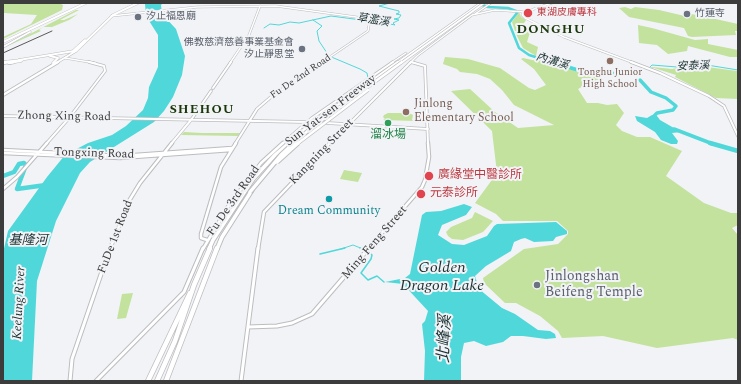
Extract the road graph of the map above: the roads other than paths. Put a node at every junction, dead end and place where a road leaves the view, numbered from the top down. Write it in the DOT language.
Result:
graph roads {
  1 [pos="82,3"];
  2 [pos="86,3"];
  3 [pos="133,3"];
  4 [pos="138,3"];
  5 [pos="479,3"];
  6 [pos="486,3"];
  7 [pos="491,3"];
  8 [pos="551,3"];
  9 [pos="260,6"];
  10 [pos="523,12"];
  11 [pos="472,15"];
  12 [pos="60,16"];
  13 [pos="111,16"];
  14 [pos="3,41"];
  15 [pos="3,47"];
  16 [pos="74,52"];
  17 [pos="406,53"];
  18 [pos="50,56"];
  19 [pos="66,58"];
  20 [pos="22,60"];
  21 [pos="411,62"];
  22 [pos="3,63"];
  23 [pos="54,63"];
  24 [pos="213,88"];
  25 [pos="211,91"];
  26 [pos="3,94"];
  27 [pos="3,116"];
  28 [pos="69,118"];
  29 [pos="191,120"];
  30 [pos="249,121"];
  31 [pos="308,122"];
  32 [pos="327,123"];
  33 [pos="348,125"];
  34 [pos="428,129"];
  35 [pos="738,136"];
  36 [pos="231,149"];
  37 [pos="3,152"];
  38 [pos="38,153"];
  39 [pos="164,154"];
  40 [pos="112,157"];
  41 [pos="3,189"];
  42 [pos="250,192"];
  43 [pos="207,240"];
  44 [pos="194,285"];
  45 [pos="248,327"];
  46 [pos="70,381"];
  47 [pos="96,381"];
  48 [pos="148,381"];
  49 [pos="158,381"];
  50 [pos="166,381"];
  51 [pos="241,381"];
  1 -- 14 [label="highway"];
  2 -- 12 [label="highway"];
  3 -- 16 [label="main road"];
  4 -- 13 [label="main road"];
  5 -- 44 [label="highway, Sun Yat-sen Freeway, bridge"];
  6 -- 42 [label="highway, bridge"];
  6 -- 42 [label="highway, Sun Yat-sen Freeway, bridge"];
  7 -- 11 [label="street"];
  8 -- 10 [label="street, Kangning Street"];
  9 -- 13 [label="street"];
  9 -- 24 [label="street"];
  9 -- 30 [label="street, Fu De 2nd Road"];
  10 -- 11 [label="street, Kangning Street"];
  10 -- 35 [label="street"];
  11 -- 21 [label="street, Kangning Street"];
  12 -- 14 [label="highway"];
  12 -- 15 [label="highway"];
  13 -- 16 [label="main road"];
  16 -- 18 [label="main road"];
  16 -- 19 [label="main road"];
  16 -- 20 [label="main road"];
  16 -- 23 [label="main road"];
  17 -- 31 [label="street, Fu De 3rd Road"];
  18 -- 22 [label="main road"];
  18 -- 23 [label="main road"];
  19 -- 26 [label="main road"];
  19 -- 28 [label="street"];
  20 -- 22 [label="highway"];
  21 -- 33 [label="street, Kangning Street"];
  21 -- 34 [label="street, Ming Feng Street"];
  23 -- 26 [label="main road"];
  25 -- 29 [label="street, FuDe 1st Road"];
  27 -- 28 [label="street, Zhong Xing Road"];
  28 -- 29 [label="street, Zhong Xing Road"];
  28 -- 38 [label="street"];
  29 -- 30 [label="street"];
  29 -- 39 [label="street, FuDe 1st Road"];
  30 -- 31 [label="street"];
  30 -- 36 [label="street, Fu De 2nd Road"];
  31 -- 43 [label="street, Fu De 3rd Road"];
  32 -- 33 [label="street"];
  33 -- 34 [label="street"];
  33 -- 45 [label="street, Kangning Street"];
  34 -- 45 [label="street, Ming Feng Street"];
  36 -- 39 [label="street, Tongxing Road"];
  36 -- 43 [label="street, Fu De 2nd Road"];
  37 -- 38 [label="street, Tongxing Road"];
  38 -- 40 [label="street, Tongxing Road"];
  38 -- 40 [label="street, Tongxing Road"];
  38 -- 41 [label="street"];
  39 -- 40 [label="street, Tongxing Road"];
  39 -- 46 [label="street, FuDe 1st Road"];
  42 -- 50 [label="highway, Sun Yat-sen Freeway"];
  43 -- 47 [label="street, Fu De 3rd Road"];
  44 -- 48 [label="highway"];
  44 -- 49 [label="highway, Sun Yat-sen Freeway"];
  45 -- 51 [label="street, Kangning Street"];
}
